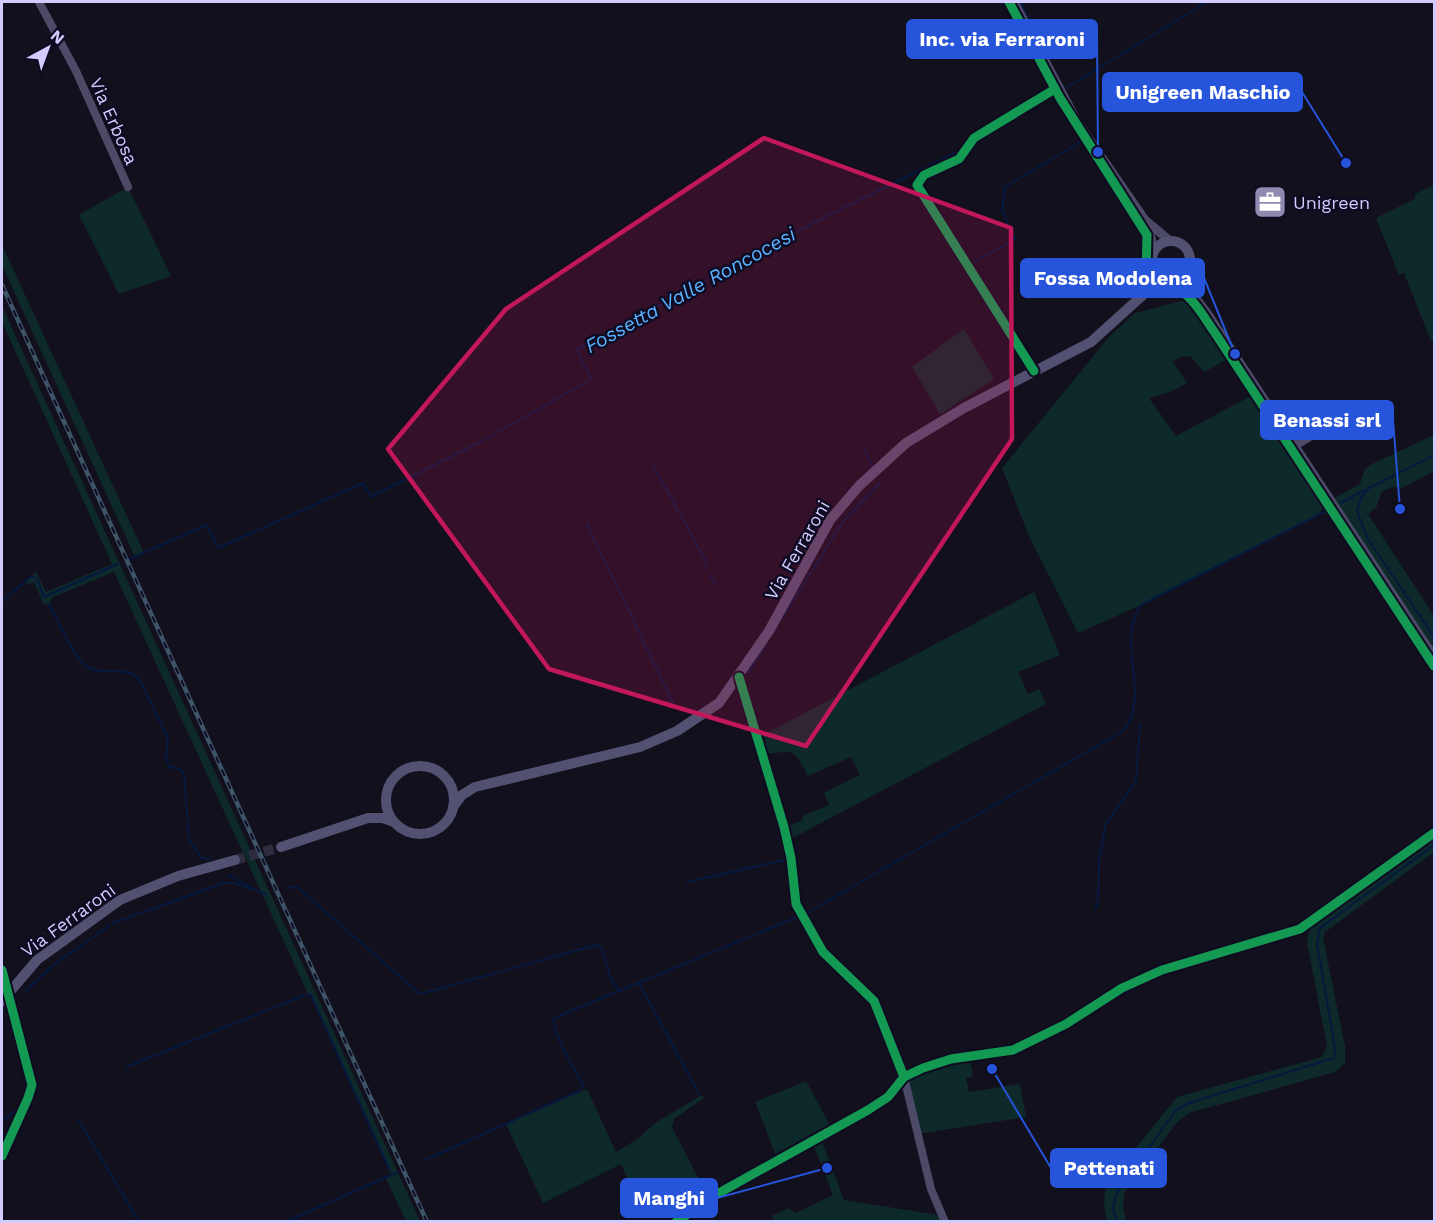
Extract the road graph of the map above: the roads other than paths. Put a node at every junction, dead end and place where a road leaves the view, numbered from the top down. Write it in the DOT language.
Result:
graph roads {
  1 [pos="39,2"];
  2 [pos="1014,2"];
  3 [pos="1058,87"];
  4 [pos="128,187"];
  5 [pos="1145,220"];
  6 [pos="1170,241"];
  7 [pos="1154,250"];
  8 [pos="1153,266"];
  9 [pos="1187,269"];
  10 [pos="1170,279"];
  11 [pos="1144,294"];
  12 [pos="1197,300"];
  13 [pos="1034,371"];
  14 [pos="1339,419"];
  15 [pos="1295,446"];
  16 [pos="1434,657"];
  17 [pos="739,677"];
  18 [pos="449,783"];
  19 [pos="476,787"];
  20 [pos="386,799"];
  21 [pos="453,807"];
  22 [pos="368,818"];
  23 [pos="394,822"];
  24 [pos="1434,833"];
  25 [pos="281,847"];
  26 [pos="235,860"];
  27 [pos="2,970"];
  28 [pos="5,996"];
  29 [pos="904,1077"];
  30 [pos="2,1156"];
  31 [pos="676,1221"];
  32 [pos="945,1221"];
  1 -- 4 [label="street, Via Erbosa"];
  2 -- 3 [label="street"];
  3 -- 5 [label="street"];
  3 -- 13 [label="street"];
  5 -- 6 [label="street"];
  5 -- 7 [label="street"];
  6 -- 7 [label="main road"];
  6 -- 9 [label="main road"];
  7 -- 8 [label="main road"];
  8 -- 10 [label="main road"];
  8 -- 11 [label="main road"];
  9 -- 10 [label="main road"];
  9 -- 12 [label="street"];
  10 -- 11 [label="main road, Via Ferraroni"];
  10 -- 12 [label="street"];
  11 -- 13 [label="main road, Via Ferraroni"];
  12 -- 15 [label="street"];
  13 -- 17 [label="main road, Via Ferraroni"];
  14 -- 15 [label="street"];
  15 -- 16 [label="street"];
  17 -- 19 [label="main road, Via Ferraroni"];
  17 -- 29 [label="street"];
  18 -- 19 [label="main road, Via Ferraroni"];
  18 -- 20 [label="main road"];
  18 -- 21 [label="main road"];
  19 -- 21 [label="main road, Via Ferraroni"];
  20 -- 22 [label="main road"];
  20 -- 23 [label="main road"];
  21 -- 23 [label="main road"];
  22 -- 23 [label="main road"];
  22 -- 25 [label="main road"];
  24 -- 29 [label="street"];
  26 -- 28 [label="main road, Via Ferraroni"];
  27 -- 28 [label="street"];
  28 -- 30 [label="street"];
  29 -- 31 [label="street"];
  29 -- 32 [label="street"];
}
